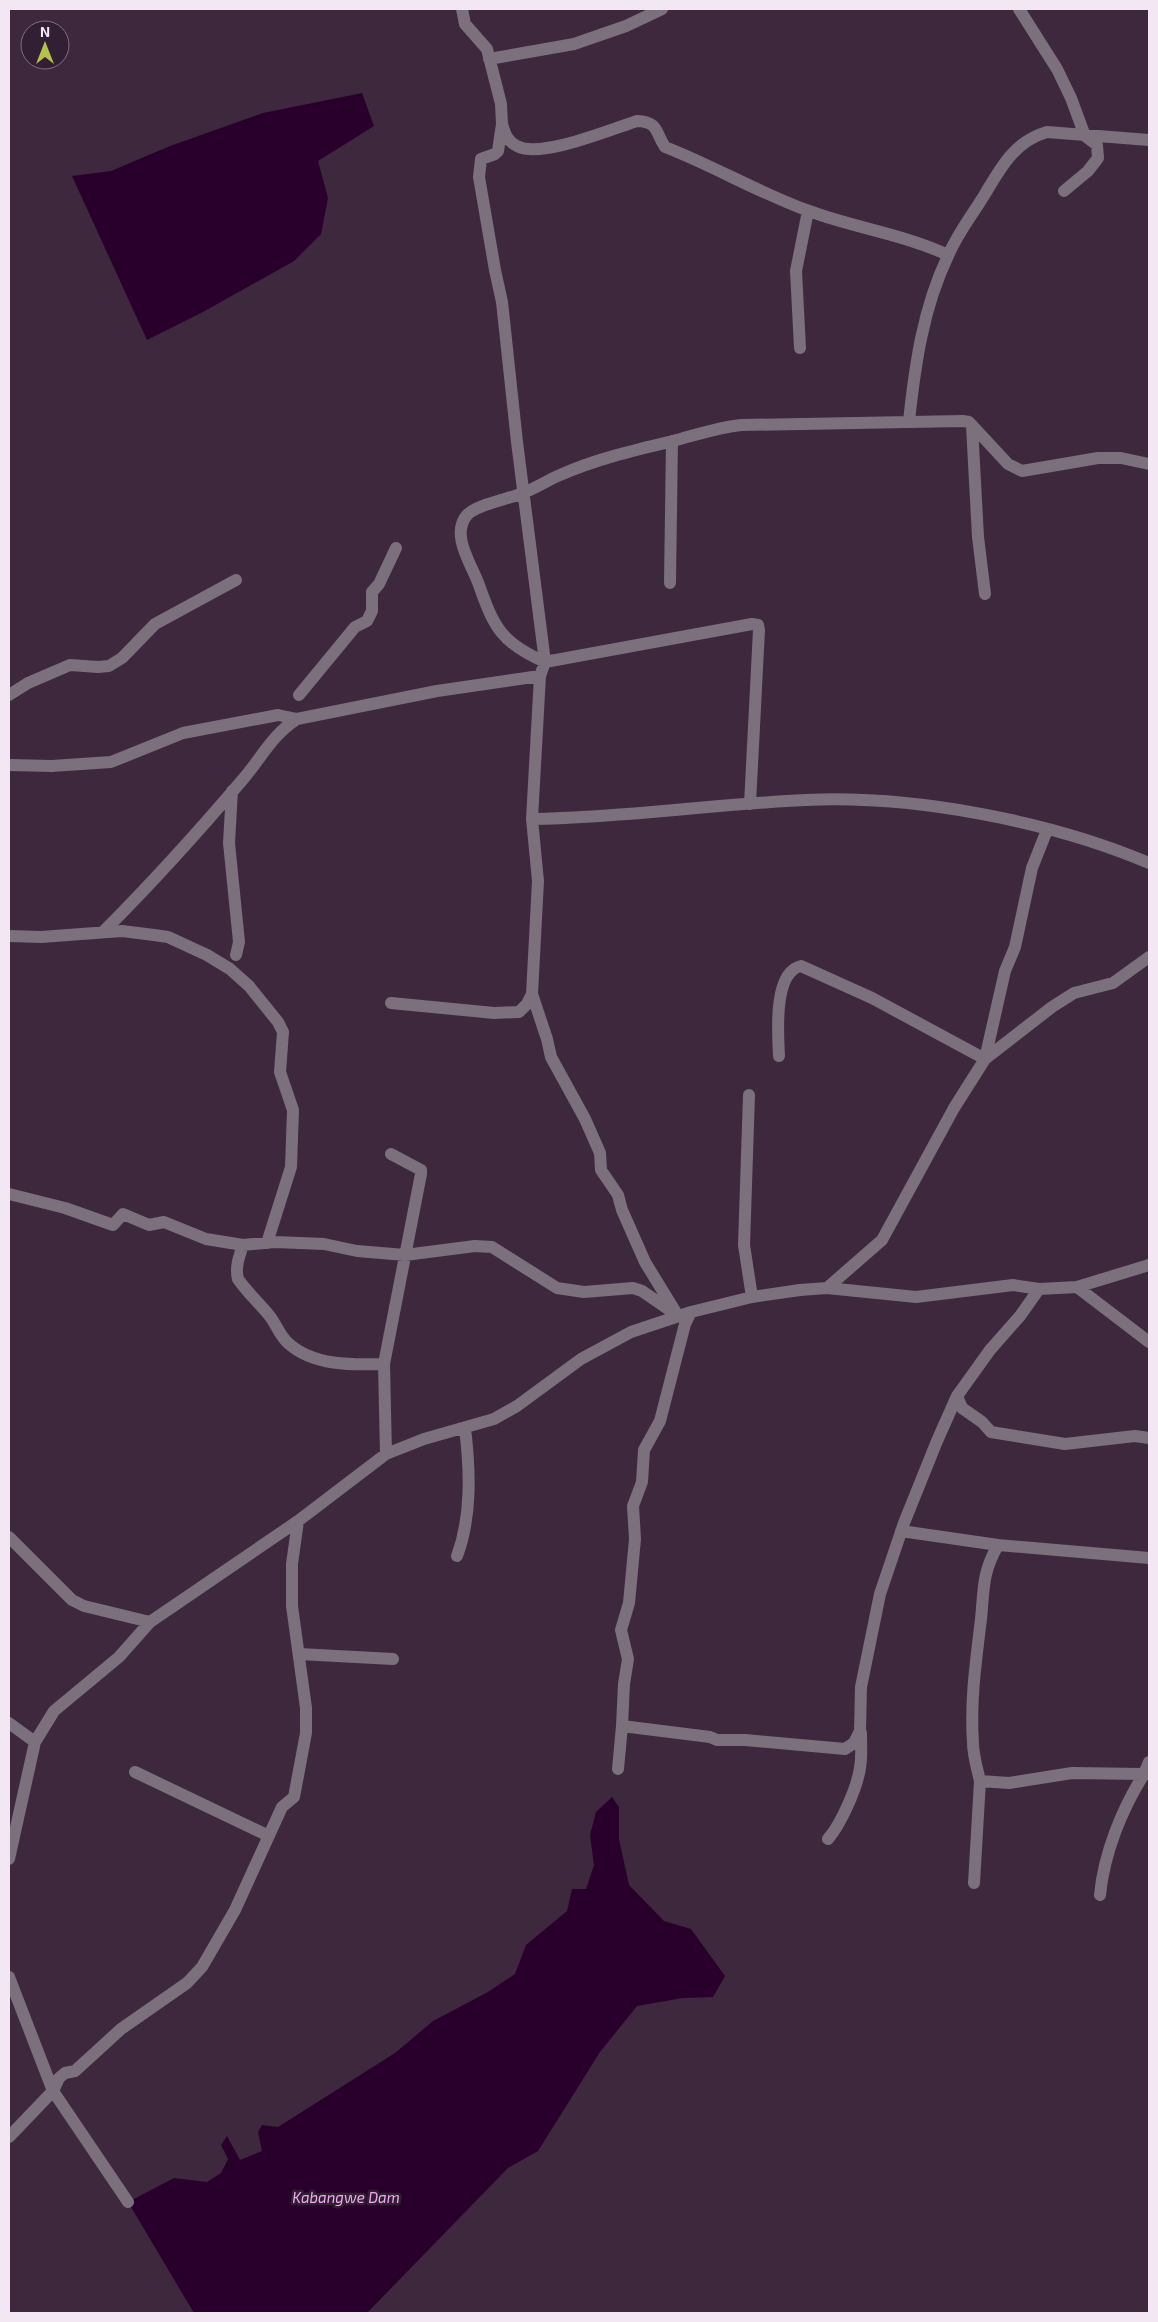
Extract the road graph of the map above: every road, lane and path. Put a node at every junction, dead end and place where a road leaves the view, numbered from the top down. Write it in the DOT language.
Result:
graph roads {
  1 [pos="462,9"];
  2 [pos="662,9"];
  3 [pos="1020,9"];
  4 [pos="489,59"];
  5 [pos="502,124"];
  6 [pos="1085,136"];
  7 [pos="1149,140"];
  8 [pos="1064,191"];
  9 [pos="808,211"];
  10 [pos="948,255"];
  11 [pos="800,348"];
  12 [pos="908,421"];
  13 [pos="972,426"];
  14 [pos="672,441"];
  15 [pos="1149,464"];
  16 [pos="525,493"];
  17 [pos="396,548"];
  18 [pos="236,580"];
  19 [pos="670,583"];
  20 [pos="985,594"];
  21 [pos="545,662"];
  22 [pos="540,676"];
  23 [pos="9,695"];
  24 [pos="299,695"];
  25 [pos="297,719"];
  26 [pos="9,765"];
  27 [pos="232,791"];
  28 [pos="750,804"];
  29 [pos="532,819"];
  30 [pos="1047,830"];
  31 [pos="1149,863"];
  32 [pos="103,932"];
  33 [pos="9,936"];
  34 [pos="236,955"];
  35 [pos="1149,957"];
  36 [pos="532,994"];
  37 [pos="392,1003"];
  38 [pos="779,1056"];
  39 [pos="985,1059"];
  40 [pos="749,1094"];
  41 [pos="391,1154"];
  42 [pos="9,1194"];
  43 [pos="267,1243"];
  44 [pos="243,1245"];
  45 [pos="405,1255"];
  46 [pos="1149,1265"];
  47 [pos="1077,1287"];
  48 [pos="828,1288"];
  49 [pos="1039,1289"];
  50 [pos="752,1297"];
  51 [pos="692,1312"];
  52 [pos="678,1316"];
  53 [pos="1149,1342"];
  54 [pos="384,1364"];
  55 [pos="957,1396"];
  56 [pos="465,1428"];
  57 [pos="1149,1438"];
  58 [pos="386,1454"];
  59 [pos="298,1521"];
  60 [pos="902,1531"];
  61 [pos="9,1537"];
  62 [pos="998,1545"];
  63 [pos="456,1556"];
  64 [pos="1149,1558"];
  65 [pos="150,1622"];
  66 [pos="299,1654"];
  67 [pos="393,1659"];
  68 [pos="9,1723"];
  69 [pos="622,1726"];
  70 [pos="860,1730"];
  71 [pos="35,1742"];
  72 [pos="618,1769"];
  73 [pos="1147,1770"];
  74 [pos="135,1772"];
  75 [pos="980,1781"];
  76 [pos="269,1836"];
  77 [pos="828,1839"];
  78 [pos="9,1859"];
  79 [pos="974,1883"];
  80 [pos="1100,1895"];
  81 [pos="9,1977"];
  82 [pos="53,2091"];
  83 [pos="9,2137"];
  84 [pos="128,2202"];
  1 -- 4 [label="street"];
  2 -- 4 [label="street"];
  3 -- 6 [label="street"];
  4 -- 5 [label="street"];
  5 -- 9 [label="street"];
  5 -- 16 [label="street"];
  6 -- 7 [label="street"];
  6 -- 8 [label="street"];
  6 -- 10 [label="street"];
  9 -- 10 [label="street"];
  9 -- 11 [label="street"];
  10 -- 12 [label="street"];
  12 -- 13 [label="street"];
  12 -- 14 [label="street"];
  13 -- 15 [label="street"];
  13 -- 20 [label="street"];
  14 -- 16 [label="street"];
  14 -- 19 [label="street"];
  16 -- 21 [label="street"];
  16 -- 21 [label="street"];
  17 -- 24 [label="street"];
  18 -- 23 [label="street"];
  21 -- 22 [label="street"];
  21 -- 28 [label="street"];
  22 -- 25 [label="street"];
  22 -- 29 [label="street"];
  25 -- 26 [label="street"];
  25 -- 27 [label="street"];
  27 -- 32 [label="street"];
  27 -- 34 [label="street"];
  28 -- 29 [label="street"];
  28 -- 30 [label="street"];
  29 -- 36 [label="street"];
  30 -- 31 [label="street"];
  30 -- 39 [label="street"];
  32 -- 33 [label="street"];
  32 -- 43 [label="street"];
  35 -- 39 [label="street"];
  36 -- 37 [label="street"];
  36 -- 52 [label="street"];
  38 -- 39 [label="street"];
  39 -- 48 [label="street"];
  40 -- 50 [label="street"];
  41 -- 45 [label="street"];
  42 -- 44 [label="street"];
  43 -- 44 [label="street"];
  43 -- 45 [label="street"];
  44 -- 54 [label="street"];
  45 -- 52 [label="street"];
  45 -- 54 [label="street"];
  46 -- 47 [label="street"];
  47 -- 49 [label="street"];
  47 -- 53 [label="street"];
  48 -- 49 [label="street"];
  48 -- 50 [label="street"];
  49 -- 55 [label="street"];
  50 -- 51 [label="street"];
  51 -- 52 [label="street"];
  51 -- 69 [label="street"];
  52 -- 56 [label="street"];
  54 -- 58 [label="street"];
  55 -- 57 [label="street"];
  55 -- 60 [label="street"];
  56 -- 58 [label="street"];
  56 -- 63 [label="street"];
  58 -- 59 [label="street"];
  59 -- 65 [label="street"];
  59 -- 66 [label="street"];
  60 -- 62 [label="street"];
  60 -- 70 [label="street"];
  61 -- 65 [label="street"];
  62 -- 64 [label="street"];
  62 -- 75 [label="street"];
  65 -- 71 [label="street"];
  66 -- 67 [label="street"];
  66 -- 76 [label="street"];
  68 -- 71 [label="street"];
  69 -- 70 [label="street"];
  69 -- 72 [label="street"];
  70 -- 77 [label="street"];
  71 -- 78 [label="street"];
  73 -- 75 [label="street"];
  73 -- 80 [label="street"];
  74 -- 76 [label="street"];
  75 -- 79 [label="street"];
  76 -- 82 [label="street"];
  81 -- 82 [label="street"];
  82 -- 83 [label="street"];
  82 -- 84 [label="street"];
}
